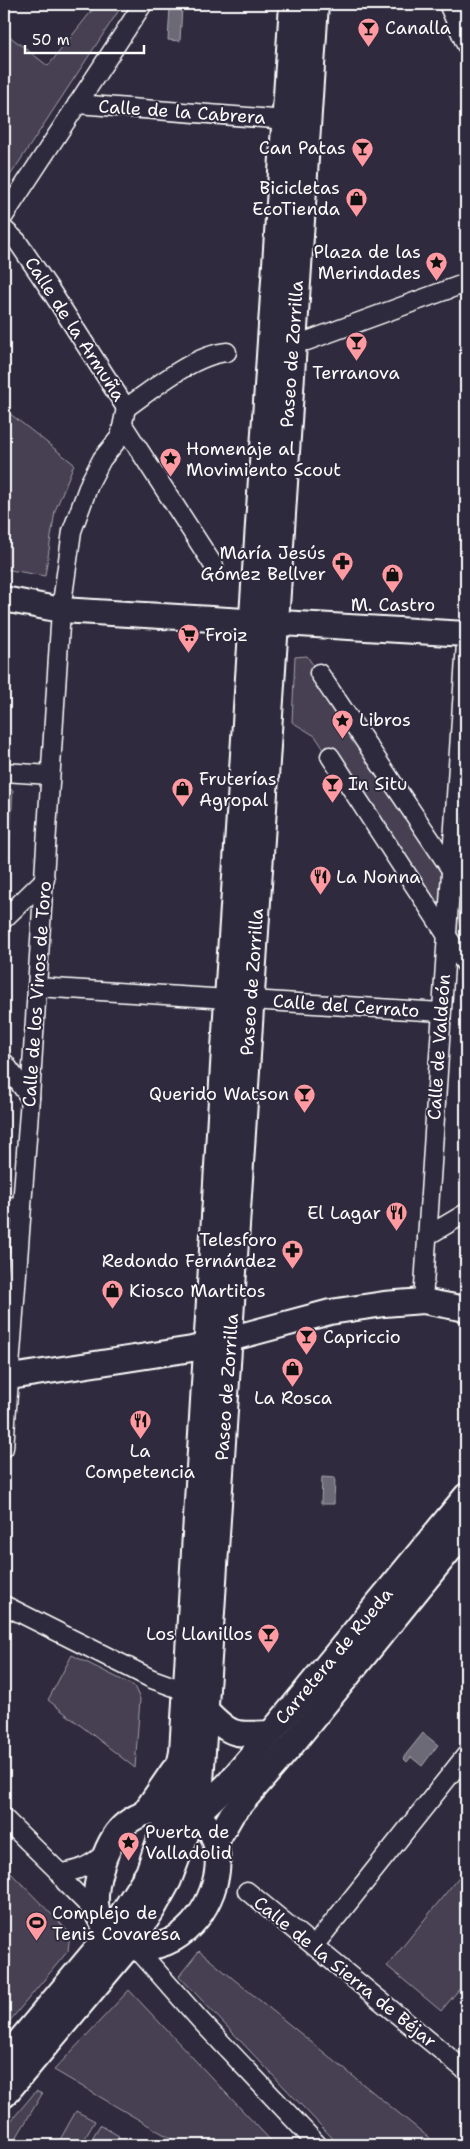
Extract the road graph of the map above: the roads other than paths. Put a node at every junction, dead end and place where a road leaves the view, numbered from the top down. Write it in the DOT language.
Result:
graph roads {
  1 [pos="143,4"];
  2 [pos="293,4"];
  3 [pos="315,4"];
  4 [pos="448,4"];
  5 [pos="466,45"];
  6 [pos="77,104"];
  7 [pos="287,120"];
  8 [pos="4,216"];
  9 [pos="4,229"];
  10 [pos="466,283"];
  11 [pos="307,341"];
  12 [pos="228,352"];
  13 [pos="123,423"];
  14 [pos="214,566"];
  15 [pos="4,599"];
  16 [pos="61,610"];
  17 [pos="264,621"];
  18 [pos="466,634"];
  19 [pos="466,643"];
  20 [pos="319,673"];
  21 [pos="330,756"];
  22 [pos="4,772"];
  23 [pos="50,775"];
  24 [pos="451,870"];
  25 [pos="45,879"];
  26 [pos="466,892"];
  27 [pos="4,919"];
  28 [pos="446,934"];
  29 [pos="466,965"];
  30 [pos="37,987"];
  31 [pos="240,999"];
  32 [pos="441,1012"];
  33 [pos="4,1062"];
  34 [pos="30,1098"];
  35 [pos="4,1206"];
  36 [pos="22,1207"];
  37 [pos="466,1213"];
  38 [pos="427,1236"];
  39 [pos="423,1301"];
  40 [pos="466,1309"];
  41 [pos="219,1342"];
  42 [pos="7,1378"];
  43 [pos="4,1448"];
  44 [pos="466,1496"];
  45 [pos="466,1530"];
  46 [pos="4,1605"];
  47 [pos="197,1701"];
  48 [pos="271,1733"];
  49 [pos="183,1752"];
  50 [pos="466,1755"];
  51 [pos="188,1810"];
  52 [pos="146,1812"];
  53 [pos="4,1818"];
  54 [pos="216,1842"];
  55 [pos="105,1852"];
  56 [pos="60,1873"];
  57 [pos="247,1891"];
  58 [pos="119,1936"];
  59 [pos="160,1945"];
  60 [pos="314,1946"];
  61 [pos="159,1974"];
  62 [pos="4,2061"];
  63 [pos="466,2072"];
  64 [pos="4,2094"];
  65 [pos="318,2145"];
  1 -- 6 [label="street"];
  2 -- 7 [label="main road, Paseo de Zorrilla"];
  3 -- 17 [label="main road, Paseo de Zorrilla"];
  4 -- 5 [label="street"];
  6 -- 7 [label="street, Calle de la Cabrera"];
  6 -- 8 [label="street"];
  7 -- 17 [label="main road, Paseo de Zorrilla"];
  9 -- 13 [label="street, Calle de la Armuña"];
  10 -- 11 [label="street"];
  12 -- 13 [label="street, Calle de los Vinos de Toro"];
  13 -- 14 [label="street, Calle de la Armuña"];
  13 -- 16 [label="street, Calle de los Vinos de Toro"];
  15 -- 16 [label="street"];
  16 -- 17 [label="street"];
  16 -- 23 [label="street, Calle de los Vinos de Toro"];
  17 -- 18 [label="street"];
  17 -- 31 [label="main road, Paseo de Zorrilla"];
  19 -- 24 [label="street, Calle de Valdeón"];
  20 -- 24 [label="street"];
  21 -- 28 [label="street"];
  22 -- 23 [label="street"];
  23 -- 25 [label="street, Calle de los Vinos de Toro"];
  24 -- 26 [label="street"];
  24 -- 28 [label="street, Calle de Valdeón"];
  25 -- 27 [label="street"];
  25 -- 30 [label="street, Calle de los Vinos de Toro"];
  28 -- 29 [label="street"];
  28 -- 32 [label="street, Calle de Valdeón"];
  30 -- 31 [label="street, Calle del Cerrato"];
  30 -- 34 [label="street, Calle de los Vinos de Toro"];
  31 -- 32 [label="street, Calle del Cerrato"];
  31 -- 41 [label="main road, Paseo de Zorrilla"];
  32 -- 38 [label="street, Calle de Valdeón"];
  33 -- 34 [label="street"];
  34 -- 36 [label="street, Calle de los Vinos de Toro"];
  35 -- 36 [label="street"];
  36 -- 42 [label="street, Calle de los Vinos de Toro"];
  37 -- 38 [label="street"];
  38 -- 39 [label="street, Calle de Valdeón"];
  39 -- 40 [label="street"];
  39 -- 41 [label="street"];
  41 -- 42 [label="street"];
  41 -- 47 [label="main road, Paseo de Zorrilla"];
  42 -- 43 [label="street, Calle de los Vinos de Toro"];
  44 -- 48 [label="street, Carretera de Rueda"];
  45 -- 54 [label="street, Carretera de Rueda"];
  46 -- 47 [label="street"];
  47 -- 48 [label="street"];
  47 -- 49 [label="main road, Paseo de Zorrilla"];
  47 -- 51 [label="main road, Paseo de Zorrilla"];
  48 -- 51 [label="street, Carretera de Rueda"];
  49 -- 51 [label="main road, Paseo de Zorrilla"];
  49 -- 52 [label="main road"];
  50 -- 60 [label="street"];
  51 -- 52 [label="street"];
  51 -- 54 [label="street"];
  51 -- 58 [label="main road, Paseo de Zorrilla"];
  52 -- 55 [label="street"];
  53 -- 56 [label="street"];
  54 -- 59 [label="street"];
  55 -- 56 [label="street"];
  55 -- 58 [label="street"];
  56 -- 58 [label="street"];
  57 -- 60 [label="street, Calle de la Sierra de Béjar"];
  58 -- 59 [label="street"];
  58 -- 61 [label="street"];
  58 -- 62 [label="main road"];
  58 -- 64 [label="main road"];
  59 -- 61 [label="street"];
  60 -- 63 [label="street, Calle de la Sierra de Béjar"];
  61 -- 65 [label="street"];
}
